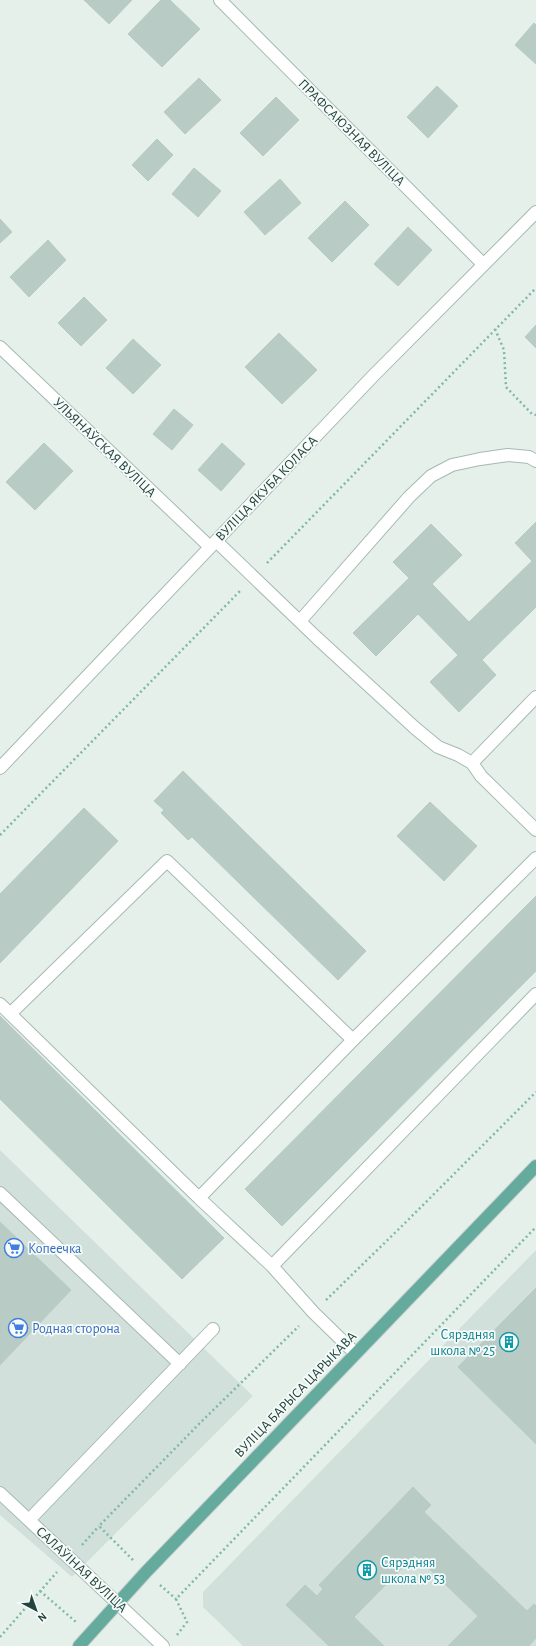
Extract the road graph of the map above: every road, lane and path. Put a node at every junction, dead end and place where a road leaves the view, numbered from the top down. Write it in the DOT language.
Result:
graph roads {
  1 [pos="220,0"];
  2 [pos="536,212"];
  3 [pos="484,264"];
  4 [pos="536,288"];
  5 [pos="495,329"];
  6 [pos="0,346"];
  7 [pos="536,414"];
  8 [pos="536,461"];
  9 [pos="213,544"];
  10 [pos="254,577"];
  11 [pos="300,621"];
  12 [pos="536,697"];
  13 [pos="472,763"];
  14 [pos="0,768"];
  15 [pos="536,830"];
  16 [pos="0,835"];
  17 [pos="536,858"];
  18 [pos="536,994"];
  19 [pos="0,1004"];
  20 [pos="10,1014"];
  21 [pos="354,1040"];
  22 [pos="536,1092"];
  23 [pos="536,1166"];
  24 [pos="0,1193"];
  25 [pos="199,1198"];
  26 [pos="536,1227"];
  27 [pos="272,1266"];
  28 [pos="313,1312"];
  29 [pos="213,1329"];
  30 [pos="355,1353"];
  31 [pos="180,1364"];
  32 [pos="0,1493"];
  33 [pos="28,1520"];
  34 [pos="146,1572"];
  35 [pos="176,1599"];
  36 [pos="118,1603"];
  37 [pos="89,1634"];
  38 [pos="0,1637"];
  39 [pos="168,1643"];
  40 [pos="79,1646"];
  1 -- 3 [label="street, ПРАФСАЮЗНАЯ ВУЛІЦА"];
  2 -- 3 [label="street, ВУЛІЦА ЯКУБА КОЛАСА"];
  3 -- 9 [label="street, ВУЛІЦА ЯКУБА КОЛАСА"];
  4 -- 5 [label="path"];
  5 -- 7 [label="path"];
  5 -- 10 [label="path"];
  6 -- 9 [label="street, УЛЬЯНАЎСКАЯ ВУЛІЦА"];
  8 -- 11 [label="street"];
  9 -- 10 [label="street, УЛЬЯНАЎСКАЯ ВУЛІЦА"];
  9 -- 14 [label="street, ВУЛІЦА ЯКУБА КОЛАСА"];
  10 -- 11 [label="street, УЛЬЯНАЎСКАЯ ВУЛІЦА"];
  10 -- 16 [label="path"];
  11 -- 13 [label="street, УЛЬЯНАЎСКАЯ ВУЛІЦА"];
  12 -- 13 [label="street"];
  13 -- 15 [label="street"];
  17 -- 21 [label="street"];
  18 -- 27 [label="street"];
  19 -- 20 [label="street"];
  20 -- 21 [label="street"];
  20 -- 25 [label="street"];
  21 -- 25 [label="street"];
  22 -- 28 [label="path"];
  23 -- 30 [label="main road, ВУЛІЦА БАРЫСА ЦАРЫКАВА"];
  24 -- 31 [label="street"];
  25 -- 27 [label="street"];
  26 -- 35 [label="path"];
  27 -- 28 [label="street"];
  28 -- 30 [label="street"];
  28 -- 34 [label="path"];
  29 -- 31 [label="street"];
  30 -- 34 [label="main road, ВУЛІЦА БАРЫСА ЦАРЫКАВА"];
  31 -- 33 [label="street"];
  32 -- 33 [label="street, САЛАЎІНАЯ ВУЛІЦА"];
  33 -- 36 [label="street, САЛАЎІНАЯ ВУЛІЦА"];
  34 -- 35 [label="path"];
  34 -- 36 [label="main road, ВУЛІЦА БАРЫСА ЦАРЫКАВА"];
  35 -- 39 [label="path"];
  36 -- 37 [label="main road, ВУЛІЦА БАРЫСА ЦАРЫКАВА"];
  36 -- 39 [label="street, САЛАЎІНАЯ ВУЛІЦА"];
  37 -- 38 [label="path"];
  37 -- 40 [label="main road, ВУЛІЦА БАРЫСА ЦАРЫКАВА"];
}
